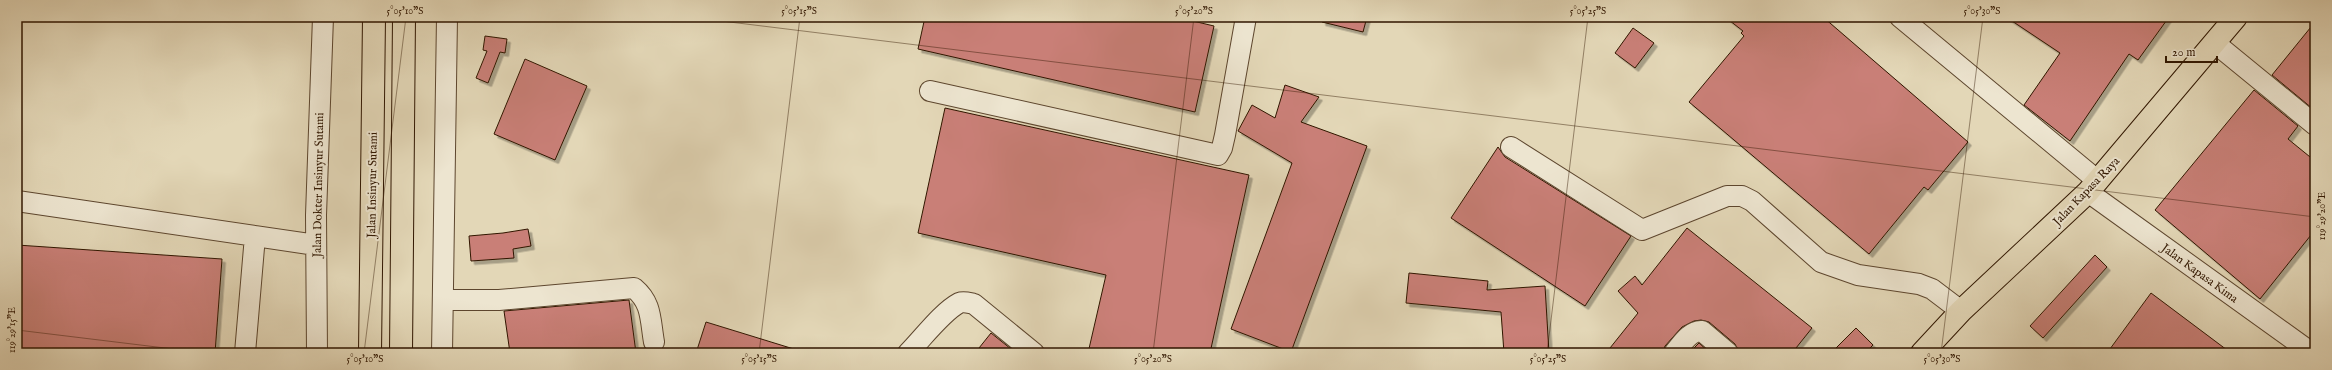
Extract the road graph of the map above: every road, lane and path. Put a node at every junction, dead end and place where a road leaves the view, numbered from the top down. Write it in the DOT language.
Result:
graph roads {
  1 [pos="323,17"];
  2 [pos="447,17"];
  3 [pos="1246,17"];
  4 [pos="1900,17"];
  5 [pos="2236,17"];
  6 [pos="374,22"];
  7 [pos="404,22"];
  8 [pos="2216,44"];
  9 [pos="930,91"];
  10 [pos="2315,125"];
  11 [pos="1511,147"];
  12 [pos="2093,187"];
  13 [pos="17,201"];
  14 [pos="255,236"];
  15 [pos="316,245"];
  16 [pos="443,300"];
  17 [pos="1961,312"];
  18 [pos="654,342"];
  19 [pos="245,353"];
  20 [pos="317,353"];
  21 [pos="370,353"];
  22 [pos="401,353"];
  23 [pos="442,353"];
  24 [pos="908,353"];
  25 [pos="1034,353"];
  26 [pos="1674,353"];
  27 [pos="1728,353"];
  28 [pos="1922,353"];
  29 [pos="2312,353"];
  1 -- 15 [label="street, Jalan Dokter Insinyur Sutami"];
  2 -- 16 [label="street"];
  3 -- 9 [label="street"];
  4 -- 12 [label="street, Jalan Kapasa Kima"];
  5 -- 8 [label="main road, Jalan Kapasa Raya"];
  6 -- 21 [label="main road, Jalan Insinyur Sutami"];
  7 -- 22 [label="main road"];
  8 -- 10 [label="street"];
  8 -- 12 [label="main road, Jalan Kapasa Raya"];
  11 -- 17 [label="street"];
  12 -- 17 [label="main road, Jalan Kapasa Raya"];
  12 -- 29 [label="street, Jalan Kapasa Kima"];
  13 -- 14 [label="street"];
  14 -- 15 [label="street"];
  14 -- 19 [label="street"];
  15 -- 20 [label="street, Jalan Dokter Insinyur Sutami"];
  16 -- 18 [label="street"];
  16 -- 23 [label="street"];
  17 -- 28 [label="main road, Jalan Kapasa Raya"];
  24 -- 25 [label="street"];
  26 -- 27 [label="street"];
}
